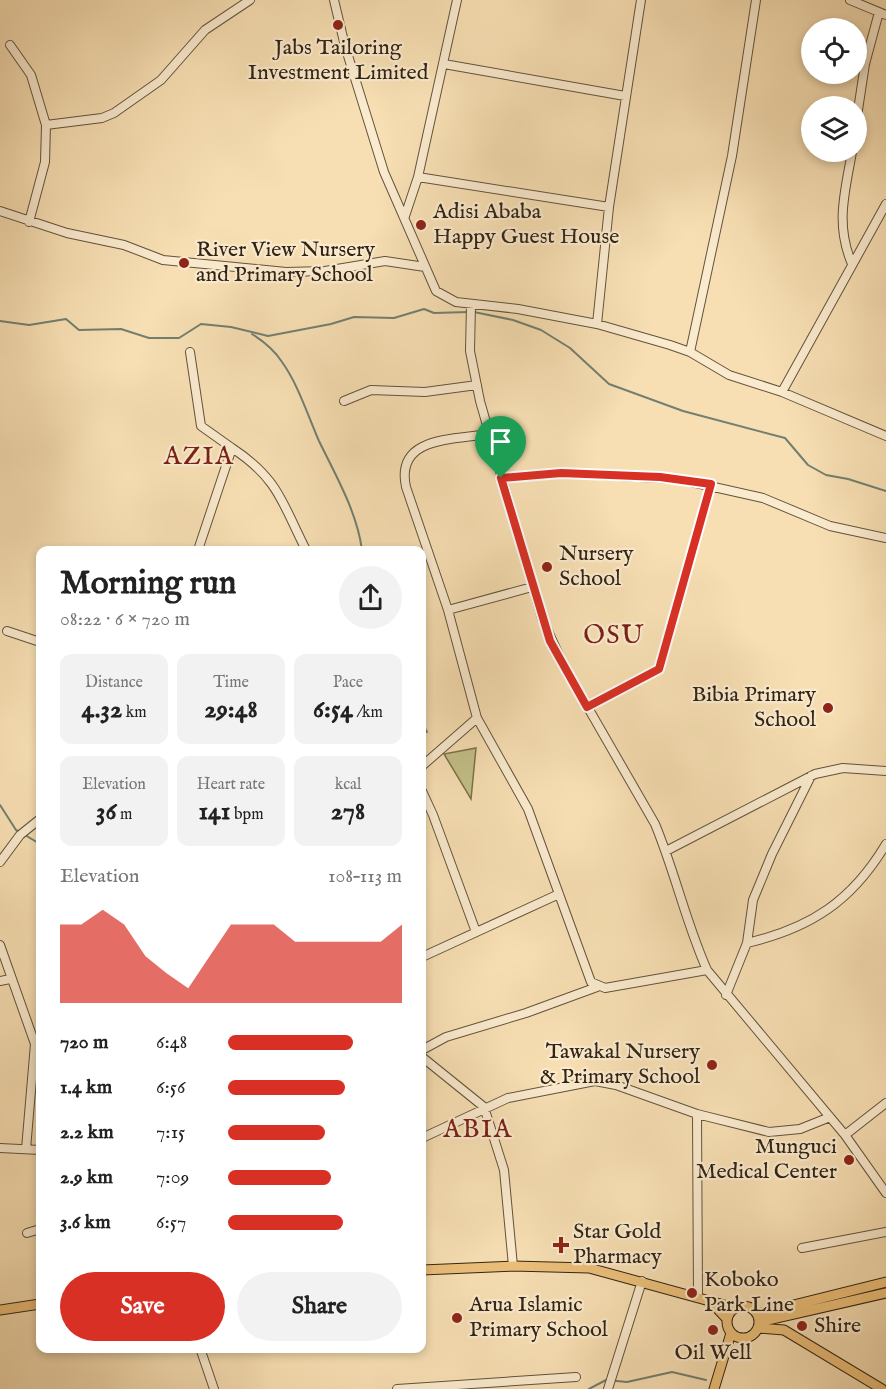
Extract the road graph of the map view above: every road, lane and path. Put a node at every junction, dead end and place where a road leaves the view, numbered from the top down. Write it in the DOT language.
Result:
graph roads {
  1 [pos="250,0"];
  2 [pos="334,0"];
  3 [pos="456,0"];
  4 [pos="640,0"];
  5 [pos="756,0"];
  6 [pos="850,0"];
  7 [pos="883,13"];
  8 [pos="10,45"];
  9 [pos="444,64"];
  10 [pos="625,96"];
  11 [pos="860,96"];
  12 [pos="46,125"];
  13 [pos="850,162"];
  14 [pos="418,177"];
  15 [pos="886,204"];
  16 [pos="609,207"];
  17 [pos="0,211"];
  18 [pos="405,216"];
  19 [pos="29,222"];
  20 [pos="852,264"];
  21 [pos="425,267"];
  22 [pos="471,304"];
  23 [pos="597,324"];
  24 [pos="190,352"];
  25 [pos="690,352"];
  26 [pos="477,385"];
  27 [pos="782,392"];
  28 [pos="344,402"];
  29 [pos="488,434"];
  30 [pos="886,436"];
  31 [pos="232,448"];
  32 [pos="501,478"];
  33 [pos="711,484"];
  34 [pos="886,538"];
  35 [pos="199,546"];
  36 [pos="304,546"];
  37 [pos="532,587"];
  38 [pos="448,610"];
  39 [pos="7,631"];
  40 [pos="36,641"];
  41 [pos="587,707"];
  42 [pos="477,718"];
  43 [pos="426,763"];
  44 [pos="886,771"];
  45 [pos="811,776"];
  46 [pos="426,799"];
  47 [pos="36,822"];
  48 [pos="886,844"];
  49 [pos="666,851"];
  50 [pos="0,862"];
  51 [pos="558,894"];
  52 [pos="476,932"];
  53 [pos="747,943"];
  54 [pos="0,945"];
  55 [pos="426,955"];
  56 [pos="707,970"];
  57 [pos="10,979"];
  58 [pos="0,981"];
  59 [pos="597,987"];
  60 [pos="726,995"];
  61 [pos="426,1048"];
  62 [pos="36,1055"];
  63 [pos="426,1061"];
  64 [pos="36,1069"];
  65 [pos="886,1103"];
  66 [pos="484,1107"];
  67 [pos="697,1114"];
  68 [pos="830,1117"];
  69 [pos="845,1135"];
  70 [pos="426,1136"];
  71 [pos="0,1148"];
  72 [pos="26,1149"];
  73 [pos="36,1150"];
  74 [pos="886,1193"];
  75 [pos="36,1230"];
  76 [pos="886,1232"];
  77 [pos="27,1233"];
  78 [pos="802,1248"];
  79 [pos="513,1266"];
  80 [pos="426,1269"];
  81 [pos="642,1281"];
  82 [pos="886,1282"];
  83 [pos="886,1293"];
  84 [pos="698,1298"];
  85 [pos="710,1301"];
  86 [pos="36,1305"];
  87 [pos="735,1308"];
  88 [pos="0,1310"];
  89 [pos="727,1319"];
  90 [pos="758,1321"];
  91 [pos="731,1333"];
  92 [pos="202,1353"];
  93 [pos="576,1377"];
  94 [pos="214,1389"];
  95 [pos="397,1389"];
  96 [pos="608,1389"];
  97 [pos="714,1389"];
  98 [pos="882,1389"];
  1 -- 12 [label="street"];
  2 -- 18 [label="street"];
  3 -- 9 [label="street"];
  4 -- 10 [label="street"];
  5 -- 25 [label="street"];
  6 -- 7 [label="street"];
  7 -- 11 [label="street"];
  8 -- 12 [label="street"];
  9 -- 10 [label="street"];
  9 -- 14 [label="street"];
  10 -- 16 [label="street"];
  12 -- 19 [label="street"];
  13 -- 20 [label="street"];
  14 -- 16 [label="street"];
  14 -- 18 [label="street"];
  15 -- 20 [label="street"];
  16 -- 23 [label="street"];
  17 -- 19 [label="street"];
  18 -- 21 [label="street"];
  19 -- 21 [label="street"];
  20 -- 27 [label="street"];
  21 -- 22 [label="street"];
  22 -- 23 [label="street"];
  22 -- 26 [label="street"];
  23 -- 25 [label="street"];
  24 -- 31 [label="street"];
  25 -- 27 [label="street"];
  26 -- 28 [label="street"];
  26 -- 29 [label="street"];
  27 -- 30 [label="street"];
  29 -- 32 [label="street"];
  29 -- 38 [label="street"];
  31 -- 35 [label="street"];
  31 -- 36 [label="street"];
  32 -- 33 [label="street"];
  32 -- 37 [label="street"];
  33 -- 34 [label="street"];
  33 -- 41 [label="street"];
  37 -- 38 [label="street"];
  37 -- 41 [label="street"];
  38 -- 42 [label="street"];
  39 -- 40 [label="street"];
  41 -- 49 [label="street"];
  42 -- 43 [label="street"];
  42 -- 51 [label="street"];
  44 -- 45 [label="street"];
  45 -- 49 [label="street"];
  45 -- 53 [label="street"];
  46 -- 52 [label="street"];
  47 -- 50 [label="street"];
  48 -- 53 [label="street"];
  49 -- 56 [label="street"];
  51 -- 52 [label="street"];
  51 -- 59 [label="street"];
  52 -- 55 [label="street"];
  53 -- 60 [label="street"];
  54 -- 57 [label="street"];
  56 -- 59 [label="street"];
  56 -- 60 [label="street"];
  57 -- 58 [label="street"];
  57 -- 62 [label="street"];
  59 -- 61 [label="street"];
  60 -- 68 [label="street"];
  63 -- 66 [label="street"];
  64 -- 72 [label="street"];
  65 -- 69 [label="street"];
  66 -- 67 [label="street"];
  66 -- 70 [label="street"];
  66 -- 79 [label="street"];
  67 -- 68 [label="street"];
  67 -- 84 [label="street"];
  68 -- 69 [label="street"];
  69 -- 74 [label="street"];
  71 -- 72 [label="street"];
  72 -- 73 [label="street"];
  75 -- 77 [label="street"];
  76 -- 78 [label="street"];
  79 -- 80 [label="main road"];
  79 -- 81 [label="main road"];
  81 -- 84 [label="main road"];
  81 -- 96 [label="street"];
  82 -- 90 [label="main road"];
  83 -- 90 [label="main road"];
  84 -- 85 [label="main road"];
  85 -- 87 [label="main road"];
  85 -- 89 [label="main road"];
  86 -- 88 [label="main road"];
  87 -- 89 [label="main road"];
  87 -- 90 [label="main road"];
  89 -- 91 [label="main road"];
  90 -- 91 [label="main road"];
  90 -- 98 [label="main road"];
  91 -- 97 [label="main road"];
  92 -- 94 [label="street"];
  93 -- 95 [label="street"];
}
